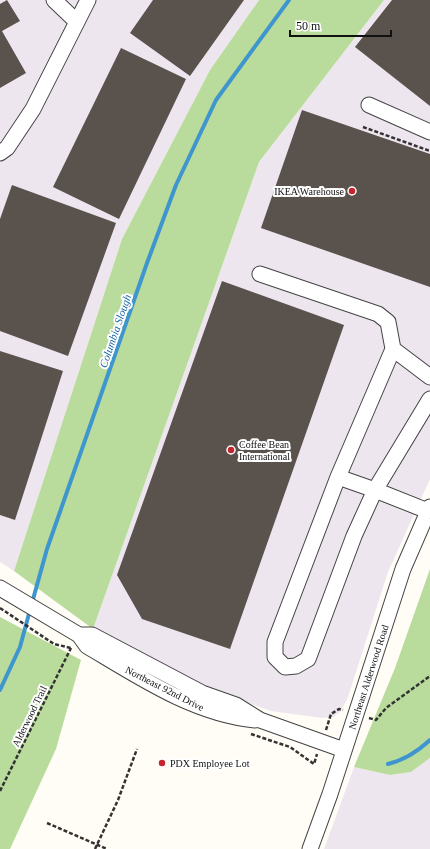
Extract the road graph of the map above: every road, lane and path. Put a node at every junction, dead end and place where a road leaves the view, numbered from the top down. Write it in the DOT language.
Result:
graph roads {
  1 [pos="54,0"];
  2 [pos="88,0"];
  3 [pos="76,21"];
  4 [pos="369,106"];
  5 [pos="363,127"];
  6 [pos="430,132"];
  7 [pos="430,151"];
  8 [pos="0,153"];
  9 [pos="260,274"];
  10 [pos="393,349"];
  11 [pos="430,377"];
  12 [pos="430,400"];
  13 [pos="338,476"];
  14 [pos="375,490"];
  15 [pos="429,509"];
  16 [pos="0,588"];
  17 [pos="0,608"];
  18 [pos="73,632"];
  19 [pos="71,648"];
  20 [pos="430,676"];
  21 [pos="376,720"];
  22 [pos="137,749"];
  23 [pos="344,750"];
  24 [pos="0,791"];
  25 [pos="47,823"];
  26 [pos="97,845"];
  27 [pos="95,849"];
  28 [pos="107,849"];
  29 [pos="310,849"];
  1 -- 3 [label="street"];
  2 -- 3 [label="street"];
  3 -- 8 [label="street"];
  4 -- 6 [label="street"];
  5 -- 7 [label="path"];
  9 -- 10 [label="street"];
  10 -- 11 [label="street"];
  10 -- 13 [label="street"];
  12 -- 14 [label="street"];
  13 -- 14 [label="street"];
  13 -- 14 [label="street"];
  14 -- 15 [label="street"];
  15 -- 23 [label="street, Northeast Alderwood Road"];
  16 -- 18 [label="street, Northeast 92nd Drive"];
  17 -- 19 [label="path"];
  18 -- 19 [label="path, Alderwood Trail"];
  18 -- 23 [label="street, Northeast 92nd Drive"];
  19 -- 24 [label="path, Alderwood Trail"];
  20 -- 21 [label="path"];
  22 -- 26 [label="path"];
  23 -- 29 [label="street, Northeast Alderwood Road"];
  25 -- 26 [label="path"];
  26 -- 27 [label="path"];
  26 -- 28 [label="path"];
}
